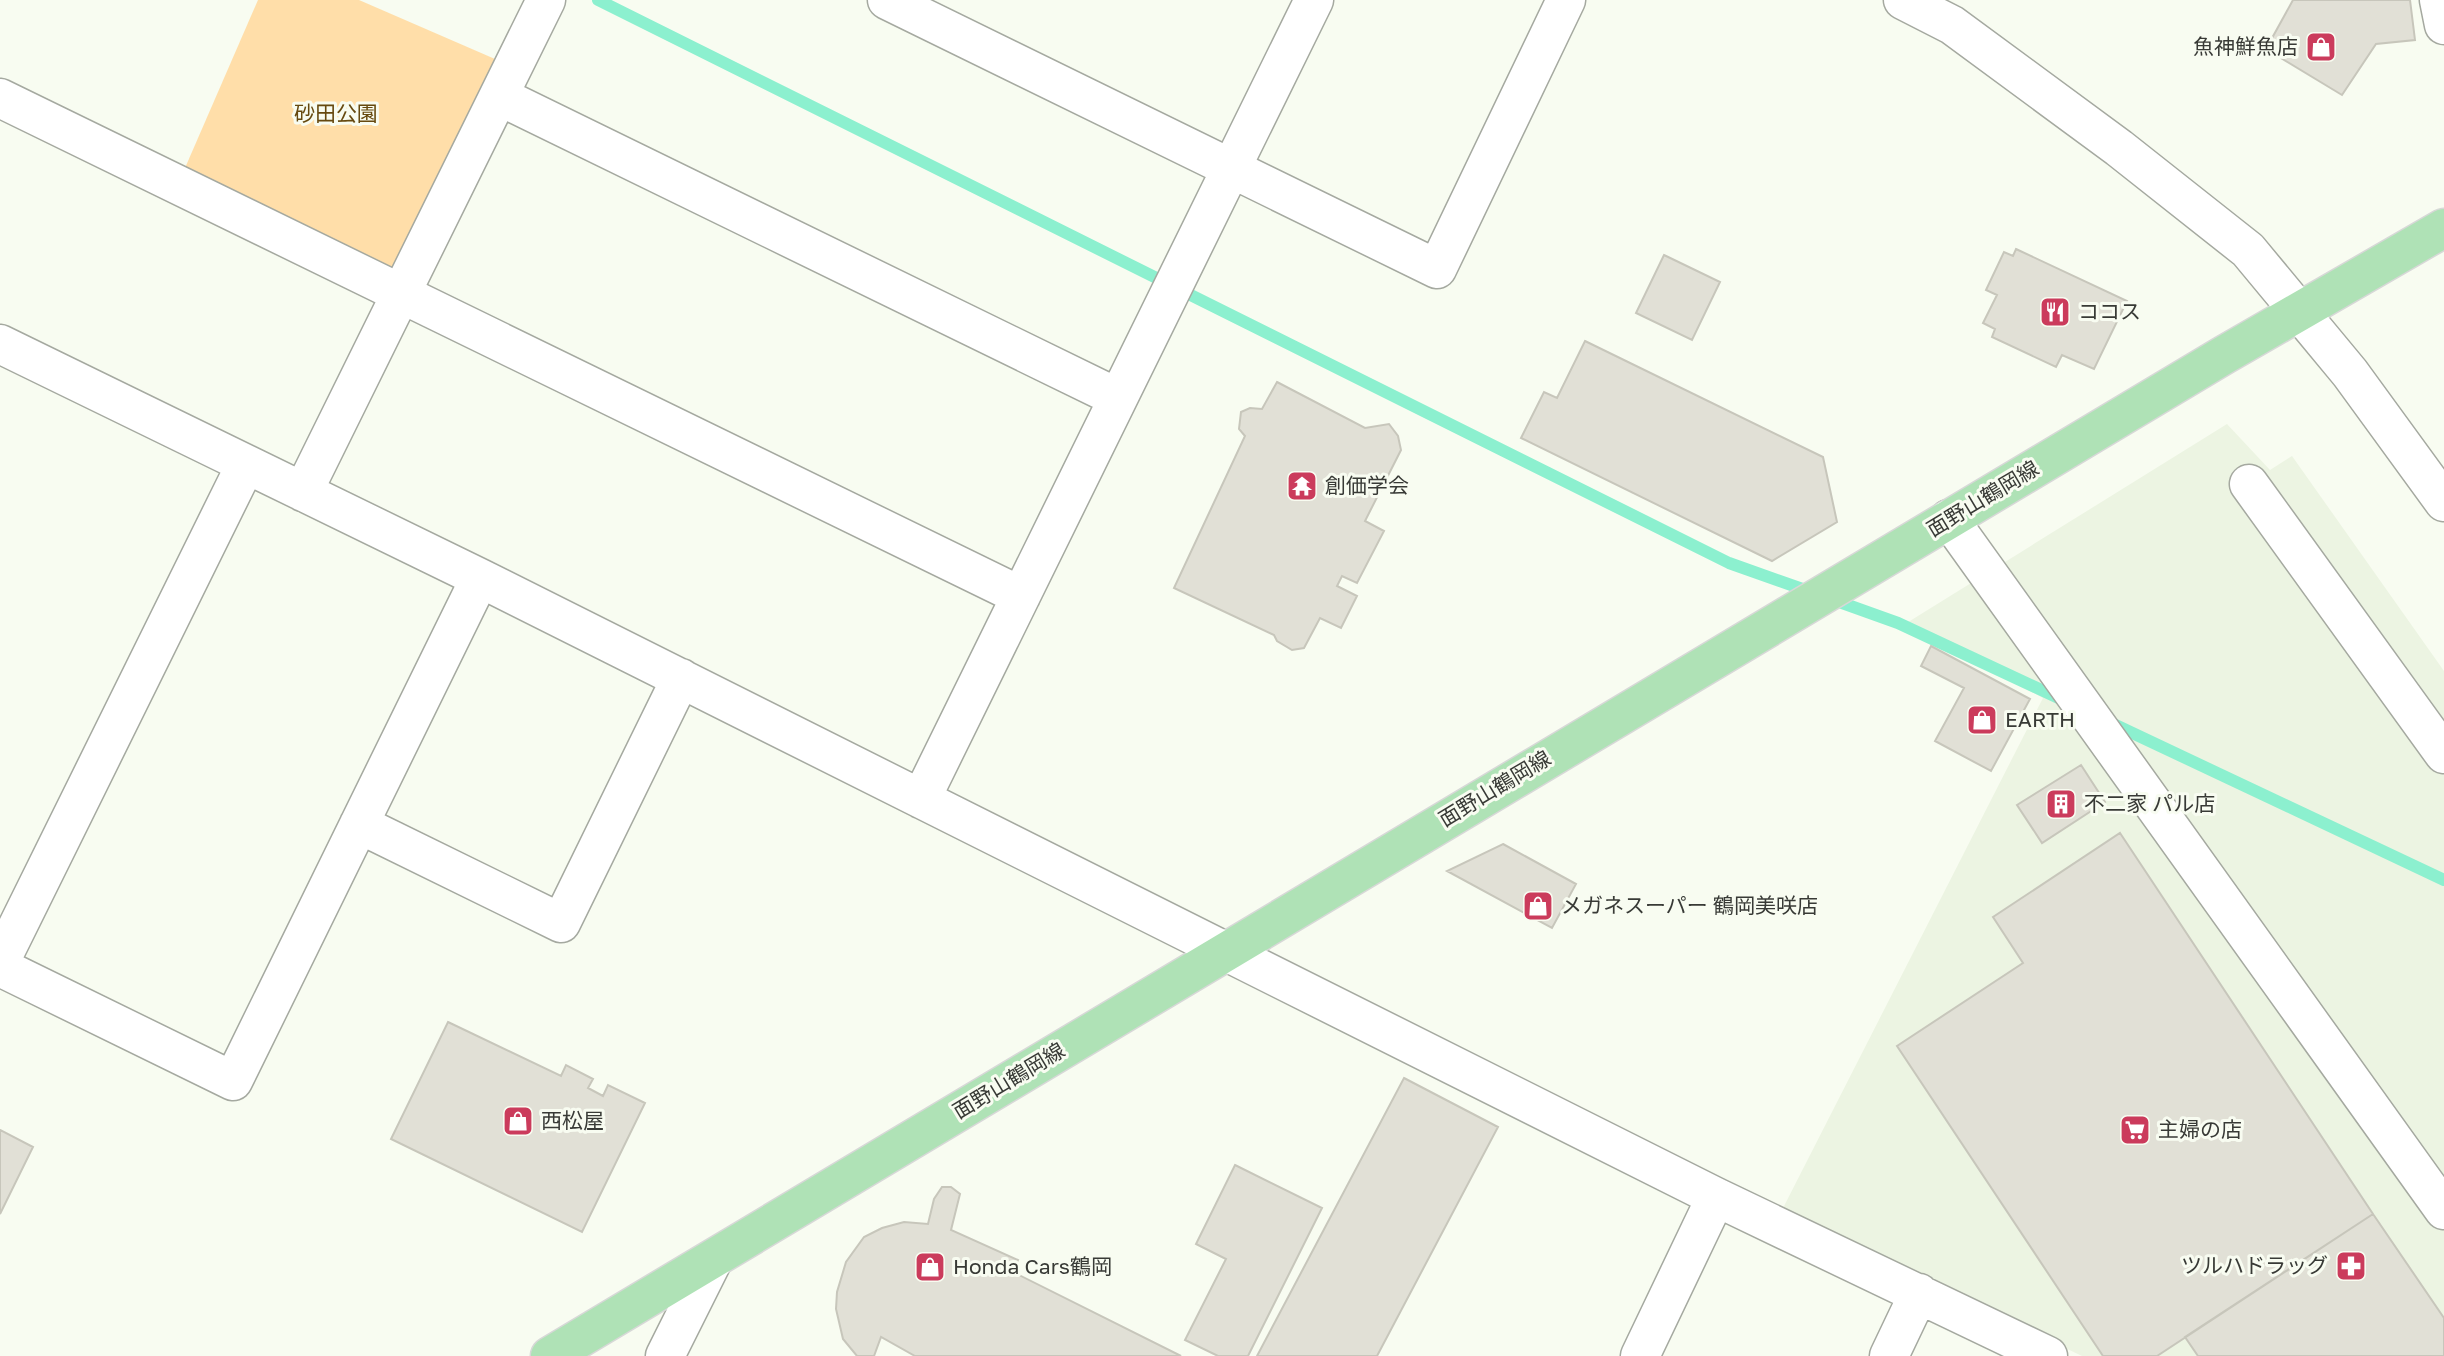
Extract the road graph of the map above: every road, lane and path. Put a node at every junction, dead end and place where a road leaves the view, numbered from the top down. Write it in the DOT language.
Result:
graph roads {
  1 [pos="546,0"];
  2 [pos="887,0"];
  3 [pos="1314,0"];
  4 [pos="1566,0"];
  5 [pos="1903,0"];
  6 [pos="2438,0"];
  7 [pos="1959,12"];
  8 [pos="2444,25"];
  9 [pos="499,96"];
  10 [pos="0,98"];
  11 [pos="1232,168"];
  12 [pos="2444,229"];
  13 [pos="401,293"];
  14 [pos="2300,310"];
  15 [pos="0,344"];
  16 [pos="1118,398"];
  17 [pos="246,464"];
  18 [pos="2249,484"];
  19 [pos="303,492"];
  20 [pos="2444,502"];
  21 [pos="1949,519"];
  22 [pos="480,578"];
  23 [pos="1021,596"];
  24 [pos="681,678"];
  25 [pos="2444,754"];
  26 [pos="921,799"];
  27 [pos="359,824"];
  28 [pos="1226,950"];
  29 [pos="0,964"];
  30 [pos="1716,1197"];
  31 [pos="2444,1210"];
  32 [pos="713,1260"];
  33 [pos="1919,1293"];
  34 [pos="550,1356"];
  35 [pos="665,1356"];
  36 [pos="1640,1356"];
  37 [pos="1889,1356"];
  38 [pos="2048,1356"];
  1 -- 9 [label="street"];
  2 -- 11 [label="street"];
  3 -- 11 [label="street"];
  4 -- 11 [label="street"];
  5 -- 7 [label="street"];
  6 -- 8 [label="street"];
  7 -- 14 [label="street"];
  9 -- 13 [label="street"];
  9 -- 16 [label="street"];
  10 -- 13 [label="street"];
  11 -- 16 [label="street"];
  12 -- 14 [label="main road, 面野山鶴岡線"];
  13 -- 19 [label="street"];
  13 -- 23 [label="street"];
  14 -- 20 [label="street"];
  14 -- 21 [label="main road, 面野山鶴岡線"];
  15 -- 17 [label="street"];
  16 -- 23 [label="street"];
  17 -- 19 [label="street"];
  17 -- 29 [label="street"];
  18 -- 25 [label="street"];
  19 -- 22 [label="street"];
  21 -- 28 [label="main road, 面野山鶴岡線"];
  21 -- 31 [label="street"];
  22 -- 24 [label="street"];
  22 -- 27 [label="street"];
  23 -- 26 [label="street"];
  24 -- 26 [label="street"];
  24 -- 27 [label="street"];
  26 -- 28 [label="street"];
  27 -- 29 [label="street"];
  28 -- 30 [label="street"];
  28 -- 32 [label="main road, 面野山鶴岡線"];
  30 -- 33 [label="street"];
  30 -- 36 [label="street"];
  32 -- 34 [label="main road, 面野山鶴岡線"];
  32 -- 35 [label="street"];
  33 -- 37 [label="street"];
  33 -- 38 [label="street"];
}
